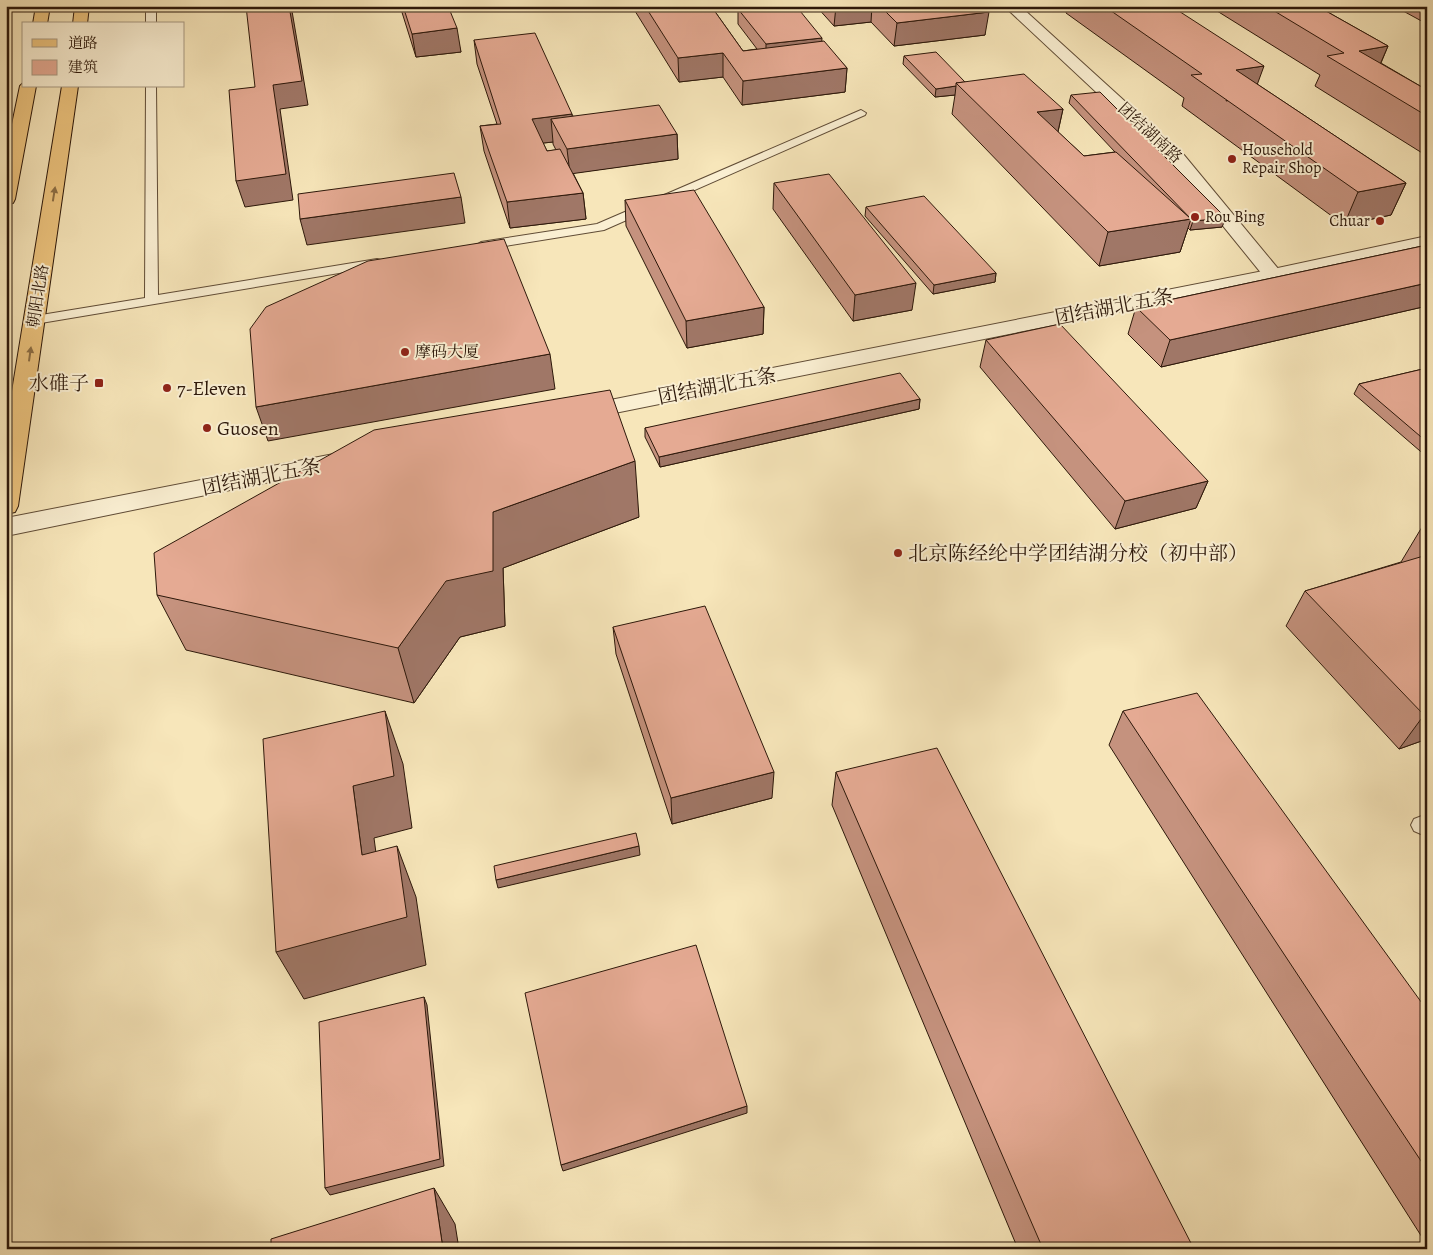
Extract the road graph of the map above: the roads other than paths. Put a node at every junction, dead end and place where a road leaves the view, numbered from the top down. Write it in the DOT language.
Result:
graph roads {
  1 [pos="43,6"];
  2 [pos="82,6"];
  3 [pos="151,6"];
  4 [pos="1043,6"];
  5 [pos="1013,8"];
  6 [pos="40,22"];
  7 [pos="80,22"];
  8 [pos="151,22"];
  9 [pos="28,88"];
  10 [pos="70,88"];
  11 [pos="151,88"];
  12 [pos="861,113"];
  13 [pos="6,199"];
  14 [pos="1427,242"];
  15 [pos="473,248"];
  16 [pos="385,262"];
  17 [pos="1273,275"];
  18 [pos="152,301"];
  19 [pos="34,320"];
  20 [pos="558,417"];
  21 [pos="363,456"];
  22 [pos="6,506"];
  23 [pos="6,527"];
  1 -- 6 [label="main road"];
  2 -- 7 [label="main road"];
  3 -- 8 [label="lane"];
  4 -- 5 [label="lane"];
  5 -- 17 [label="street, 团结湖南路"];
  9 -- 13 [label="main road"];
  19 -- 10 [label="main road, 朝阳北路, one-way"];
  11 -- 18 [label="lane"];
  12 -- 15 [label="lane"];
  14 -- 17 [label="street, 团结湖北五条"];
  16 -- 18 [label="lane"];
  17 -- 20 [label="street, 团结湖北五条"];
  18 -- 19 [label="lane"];
  22 -- 19 [label="main road, 朝阳北路, one-way"];
  21 -- 23 [label="street, 团结湖北五条"];
}
